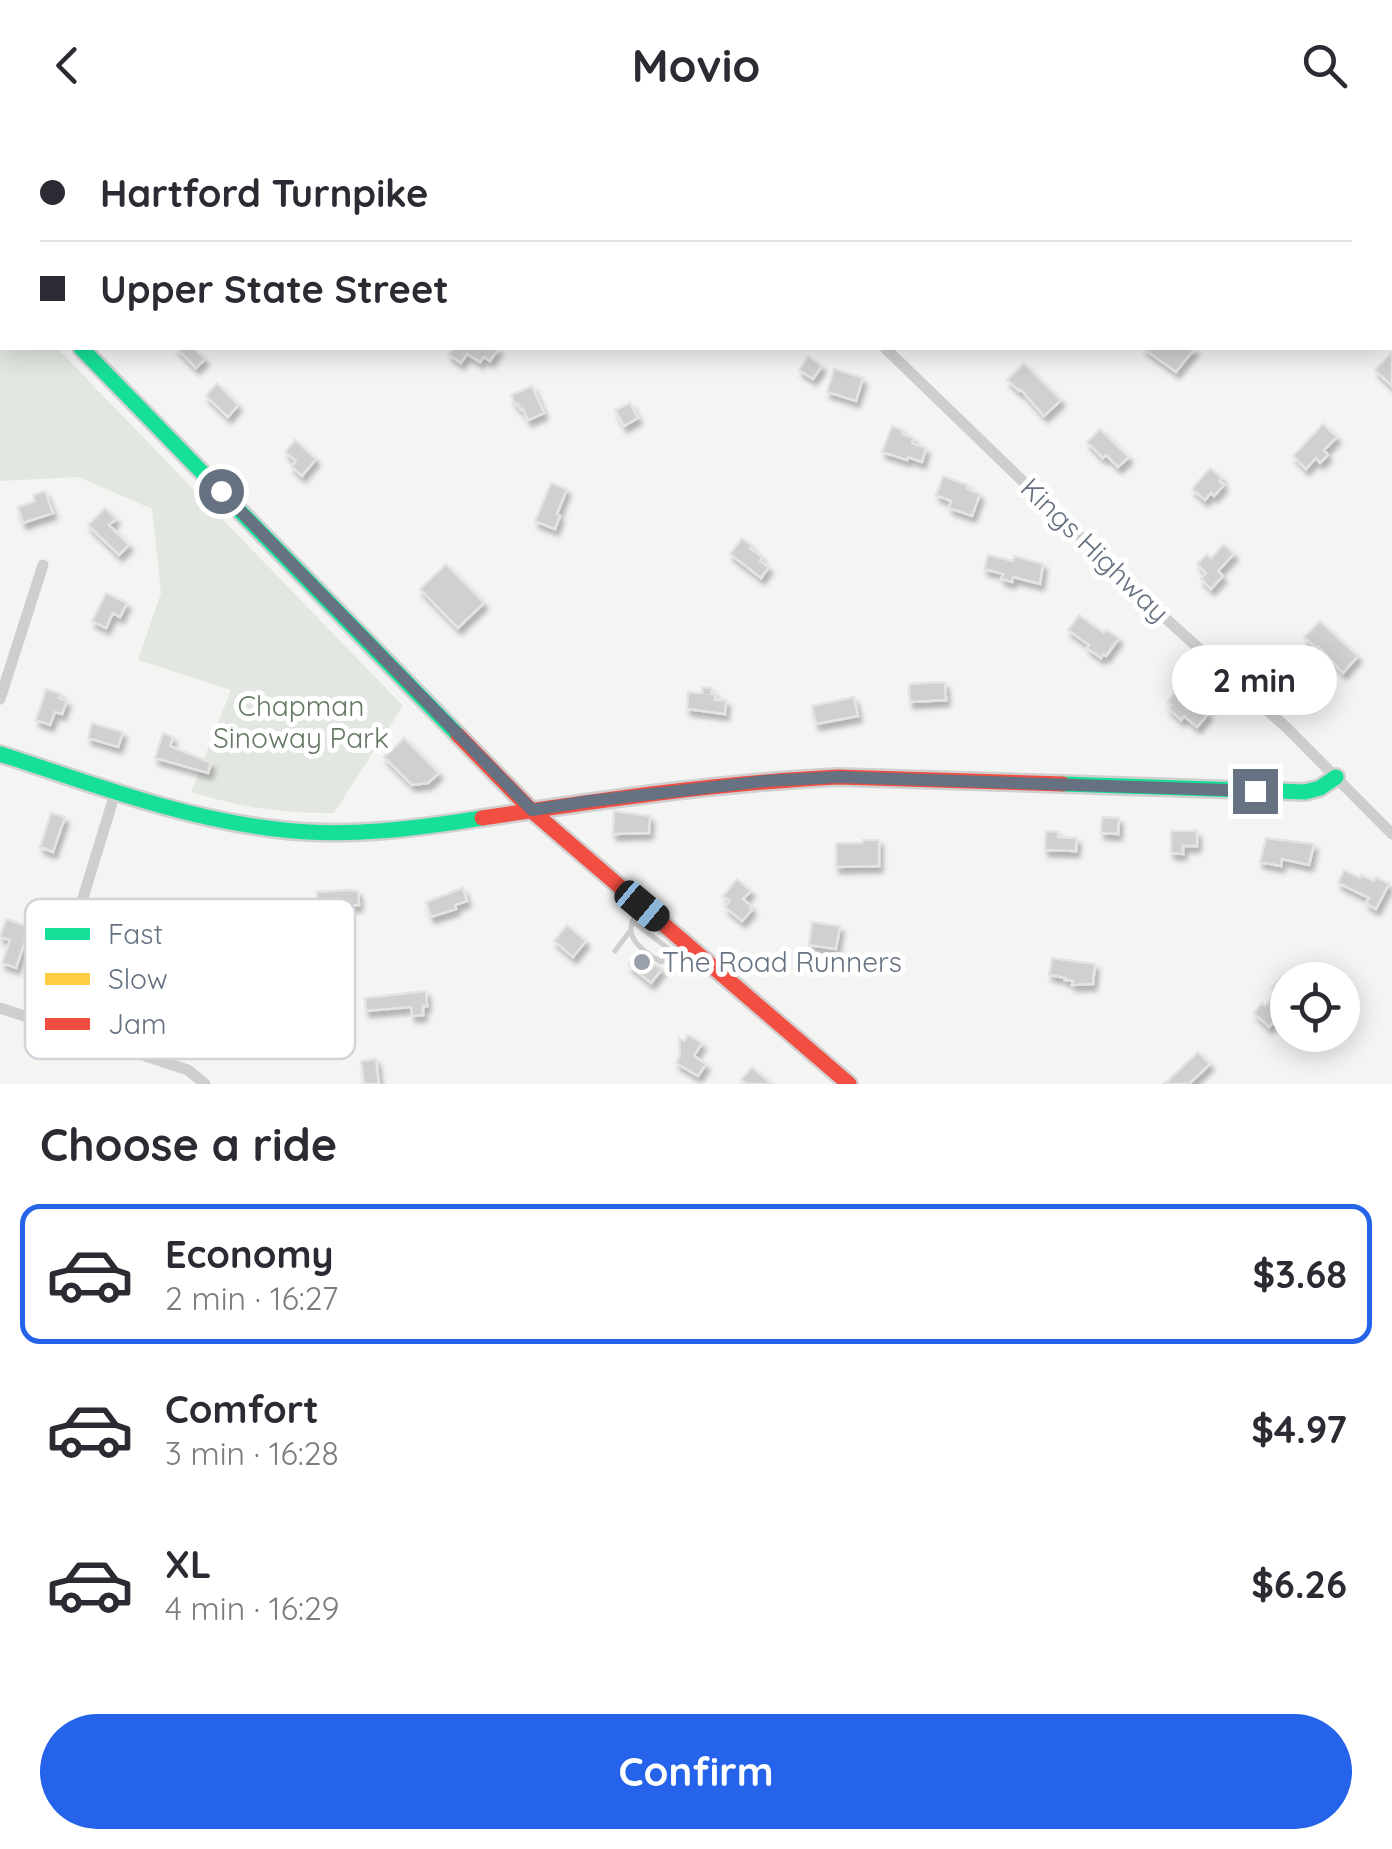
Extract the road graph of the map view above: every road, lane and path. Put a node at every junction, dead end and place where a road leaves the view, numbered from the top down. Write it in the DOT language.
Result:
graph roads {
  1 [pos="84,350"];
  2 [pos="887,350"];
  3 [pos="44,565"];
  4 [pos="0,698"];
  5 [pos="0,754"];
  6 [pos="1336,777"];
  7 [pos="116,790"];
  8 [pos="532,810"];
  9 [pos="1392,834"];
  10 [pos="82,899"];
  11 [pos="642,906"];
  12 [pos="632,921"];
  13 [pos="630,931"];
  14 [pos="678,947"];
  15 [pos="615,951"];
  16 [pos="0,1008"];
  17 [pos="25,1016"];
  18 [pos="155,1059"];
  19 [pos="205,1084"];
  20 [pos="849,1084"];
  1 -- 8 [label="street"];
  2 -- 6 [label="street, Kings Highway"];
  3 -- 4 [label="street"];
  5 -- 7 [label="street"];
  6 -- 8 [label="street"];
  6 -- 9 [label="street, Kings Highway"];
  7 -- 8 [label="street"];
  7 -- 10 [label="street"];
  8 -- 11 [label="street"];
  11 -- 12 [label="lane"];
  11 -- 14 [label="street"];
  12 -- 13 [label="lane"];
  12 -- 14 [label="lane"];
  13 -- 14 [label="lane"];
  13 -- 15 [label="lane"];
  14 -- 20 [label="street"];
  16 -- 17 [label="street"];
  18 -- 19 [label="street"];
}
